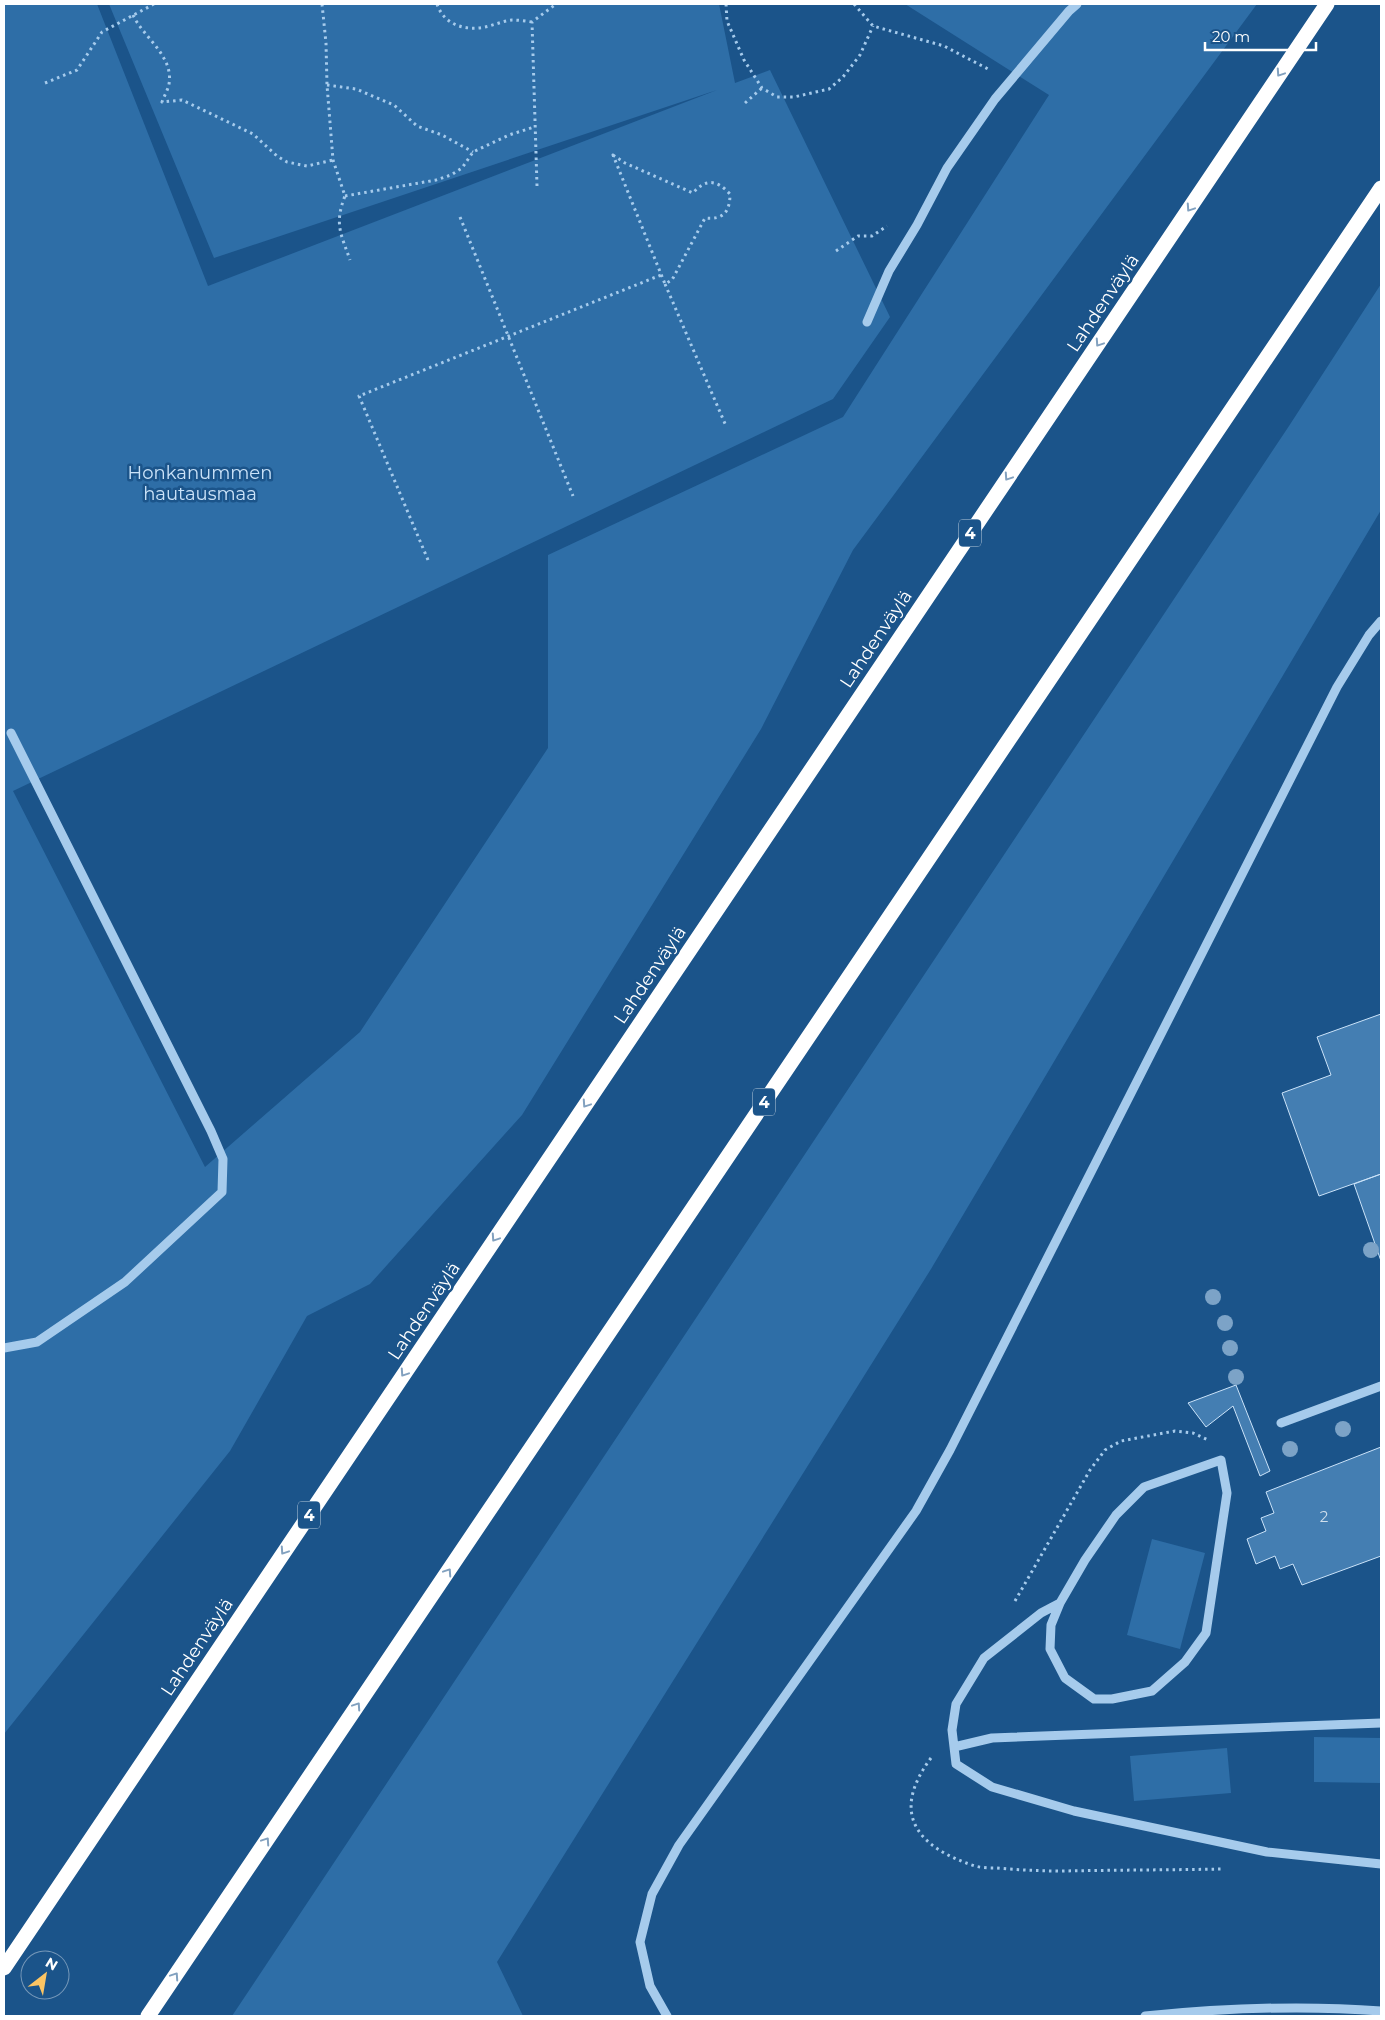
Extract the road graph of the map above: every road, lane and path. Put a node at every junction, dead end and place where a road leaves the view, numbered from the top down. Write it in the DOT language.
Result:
graph roads {
  1 [pos="154,4"];
  2 [pos="322,4"];
  3 [pos="437,4"];
  4 [pos="556,4"];
  5 [pos="725,4"];
  6 [pos="854,4"];
  7 [pos="1077,4"];
  8 [pos="1327,4"];
  9 [pos="133,15"];
  10 [pos="532,22"];
  11 [pos="873,26"];
  12 [pos="986,79"];
  13 [pos="45,83"];
  14 [pos="327,85"];
  15 [pos="762,88"];
  16 [pos="745,103"];
  17 [pos="534,126"];
  18 [pos="473,152"];
  19 [pos="333,160"];
  20 [pos="537,186"];
  21 [pos="1381,188"];
  22 [pos="345,196"];
  23 [pos="460,217"];
  24 [pos="890,224"];
  25 [pos="836,251"];
  26 [pos="350,260"];
  27 [pos="661,275"];
  28 [pos="665,284"];
  29 [pos="867,322"];
  30 [pos="507,336"];
  31 [pos="726,426"];
  32 [pos="572,496"];
  33 [pos="428,560"];
  34 [pos="1381,620"];
  35 [pos="11,733"];
  36 [pos="4,1348"];
  37 [pos="1381,1386"];
  38 [pos="1281,1423"];
  39 [pos="1060,1603"];
  40 [pos="1381,1723"];
  41 [pos="954,1747"];
  42 [pos="1381,1864"];
  43 [pos="1228,1869"];
  44 [pos="4,1968"];
  45 [pos="1381,2012"];
  46 [pos="148,2016"];
  47 [pos="667,2016"];
  48 [pos="1145,2016"];
  1 -- 9 [label="path"];
  2 -- 14 [label="path"];
  3 -- 10 [label="path"];
  4 -- 10 [label="path"];
  5 -- 15 [label="path"];
  6 -- 11 [label="path"];
  7 -- 29 [label="lane"];
  8 -- 44 [label="highway, Lahdenväylä / 4, one-way"];
  9 -- 13 [label="path"];
  9 -- 19 [label="path"];
  10 -- 17 [label="path"];
  11 -- 12 [label="path"];
  11 -- 15 [label="path"];
  14 -- 18 [label="path"];
  14 -- 19 [label="path"];
  15 -- 16 [label="path"];
  17 -- 18 [label="path"];
  17 -- 20 [label="path"];
  18 -- 22 [label="path"];
  19 -- 22 [label="path"];
  46 -- 21 [label="highway, 4, one-way"];
  22 -- 26 [label="path"];
  23 -- 30 [label="path"];
  24 -- 25 [label="path"];
  27 -- 28 [label="path"];
  27 -- 28 [label="path"];
  27 -- 30 [label="path"];
  28 -- 31 [label="path"];
  30 -- 32 [label="path"];
  30 -- 33 [label="path"];
  34 -- 47 [label="lane"];
  35 -- 36 [label="lane"];
  37 -- 38 [label="lane"];
  39 -- 39 [label="lane"];
  39 -- 41 [label="lane"];
  40 -- 41 [label="lane"];
  41 -- 42 [label="lane"];
  41 -- 43 [label="path"];
  45 -- 48 [label="lane"];
}
